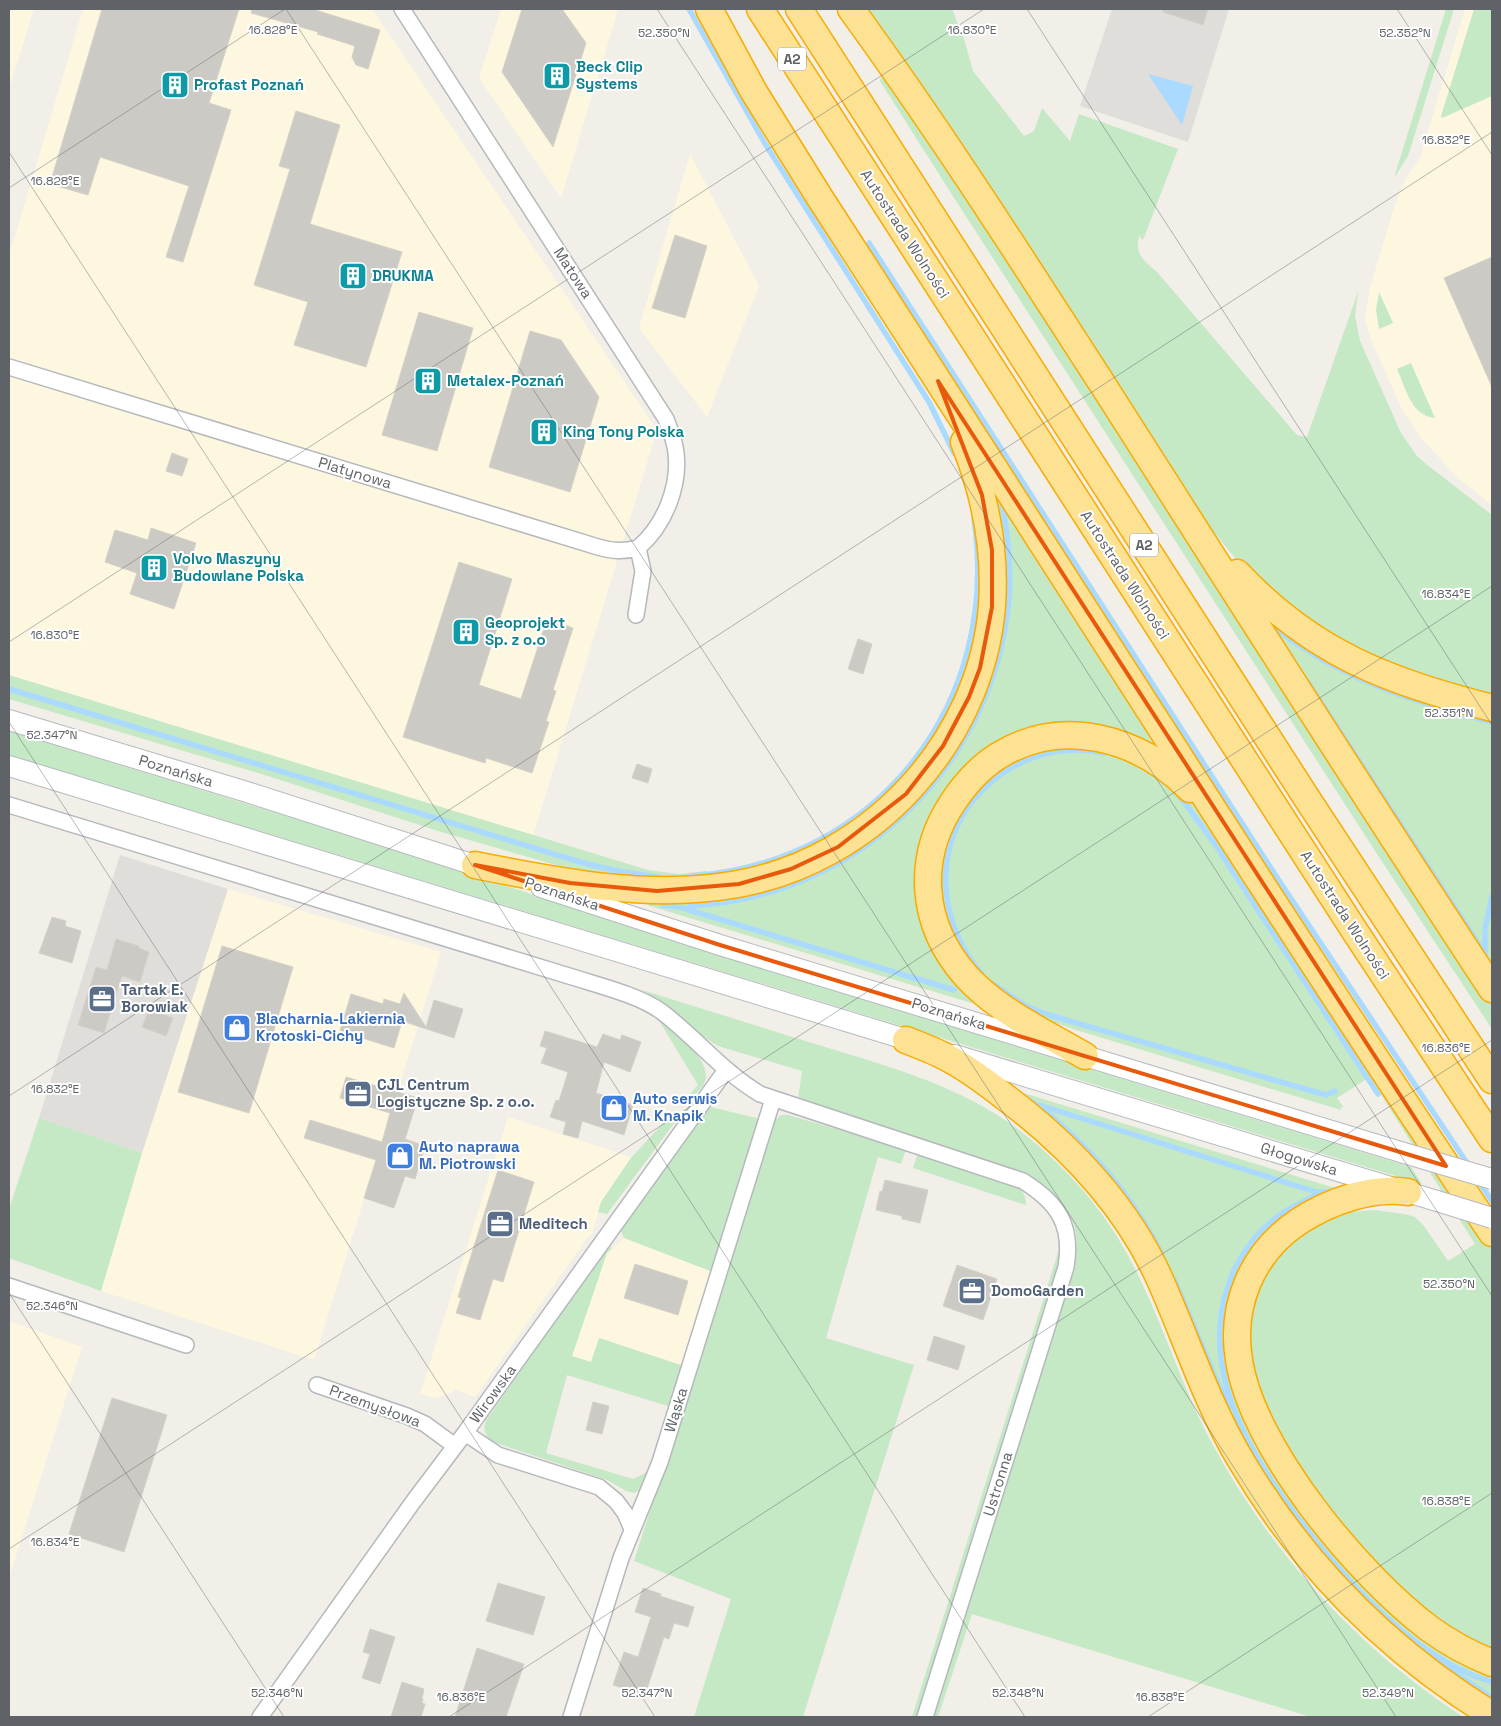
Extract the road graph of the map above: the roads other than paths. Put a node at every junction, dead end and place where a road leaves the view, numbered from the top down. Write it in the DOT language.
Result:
graph roads {
  1 [pos="402,9"];
  2 [pos="709,9"];
  3 [pos="760,9"];
  4 [pos="799,9"];
  5 [pos="851,9"];
  6 [pos="9,367"];
  7 [pos="938,382"];
  8 [pos="1193,525"];
  9 [pos="638,548"];
  10 [pos="636,615"];
  11 [pos="1492,708"];
  12 [pos="9,720"];
  13 [pos="9,766"];
  14 [pos="9,805"];
  15 [pos="1230,836"];
  16 [pos="475,865"];
  17 [pos="1492,989"];
  18 [pos="906,1040"];
  19 [pos="1085,1056"];
  20 [pos="726,1070"];
  21 [pos="1492,1080"];
  22 [pos="773,1099"];
  23 [pos="1492,1139"];
  24 [pos="1492,1179"];
  25 [pos="1408,1192"];
  26 [pos="1492,1218"];
  27 [pos="1492,1234"];
  28 [pos="9,1286"];
  29 [pos="186,1345"];
  30 [pos="317,1386"];
  31 [pos="465,1434"];
  32 [pos="456,1446"];
  33 [pos="632,1529"];
  34 [pos="1492,1663"];
  35 [pos="1492,1715"];
  36 [pos="260,1717"];
  37 [pos="571,1717"];
  38 [pos="924,1717"];
  1 -- 9 [label="street, Matowa"];
  2 -- 7 [label="highway"];
  3 -- 23 [label="highway, Autostrada Wolności / A2"];
  4 -- 21 [label="highway, Autostrada Wolności / A2"];
  5 -- 8 [label="highway"];
  6 -- 9 [label="street, Platynowa"];
  7 -- 15 [label="highway"];
  7 -- 16 [label="highway"];
  8 -- 11 [label="highway"];
  8 -- 17 [label="highway"];
  9 -- 10 [label="street"];
  12 -- 16 [label="main road, Poznańska"];
  13 -- 18 [label="main road"];
  14 -- 20 [label="street"];
  15 -- 19 [label="highway"];
  15 -- 27 [label="highway"];
  16 -- 19 [label="main road, Poznańska"];
  18 -- 25 [label="main road, Głogowska"];
  18 -- 35 [label="highway"];
  19 -- 24 [label="main road, Poznańska, bridge"];
  20 -- 22 [label="street"];
  20 -- 31 [label="street, Wirowska"];
  22 -- 33 [label="street, Wąska"];
  22 -- 38 [label="street, Ustronna"];
  25 -- 26 [label="main road, Głogowska, bridge"];
  25 -- 34 [label="highway"];
  28 -- 29 [label="street"];
  30 -- 32 [label="street, Przemysłowa"];
  31 -- 32 [label="street, Wirowska"];
  31 -- 33 [label="street"];
  32 -- 36 [label="street, Wirowska"];
  33 -- 37 [label="street, Wąska"];
}
